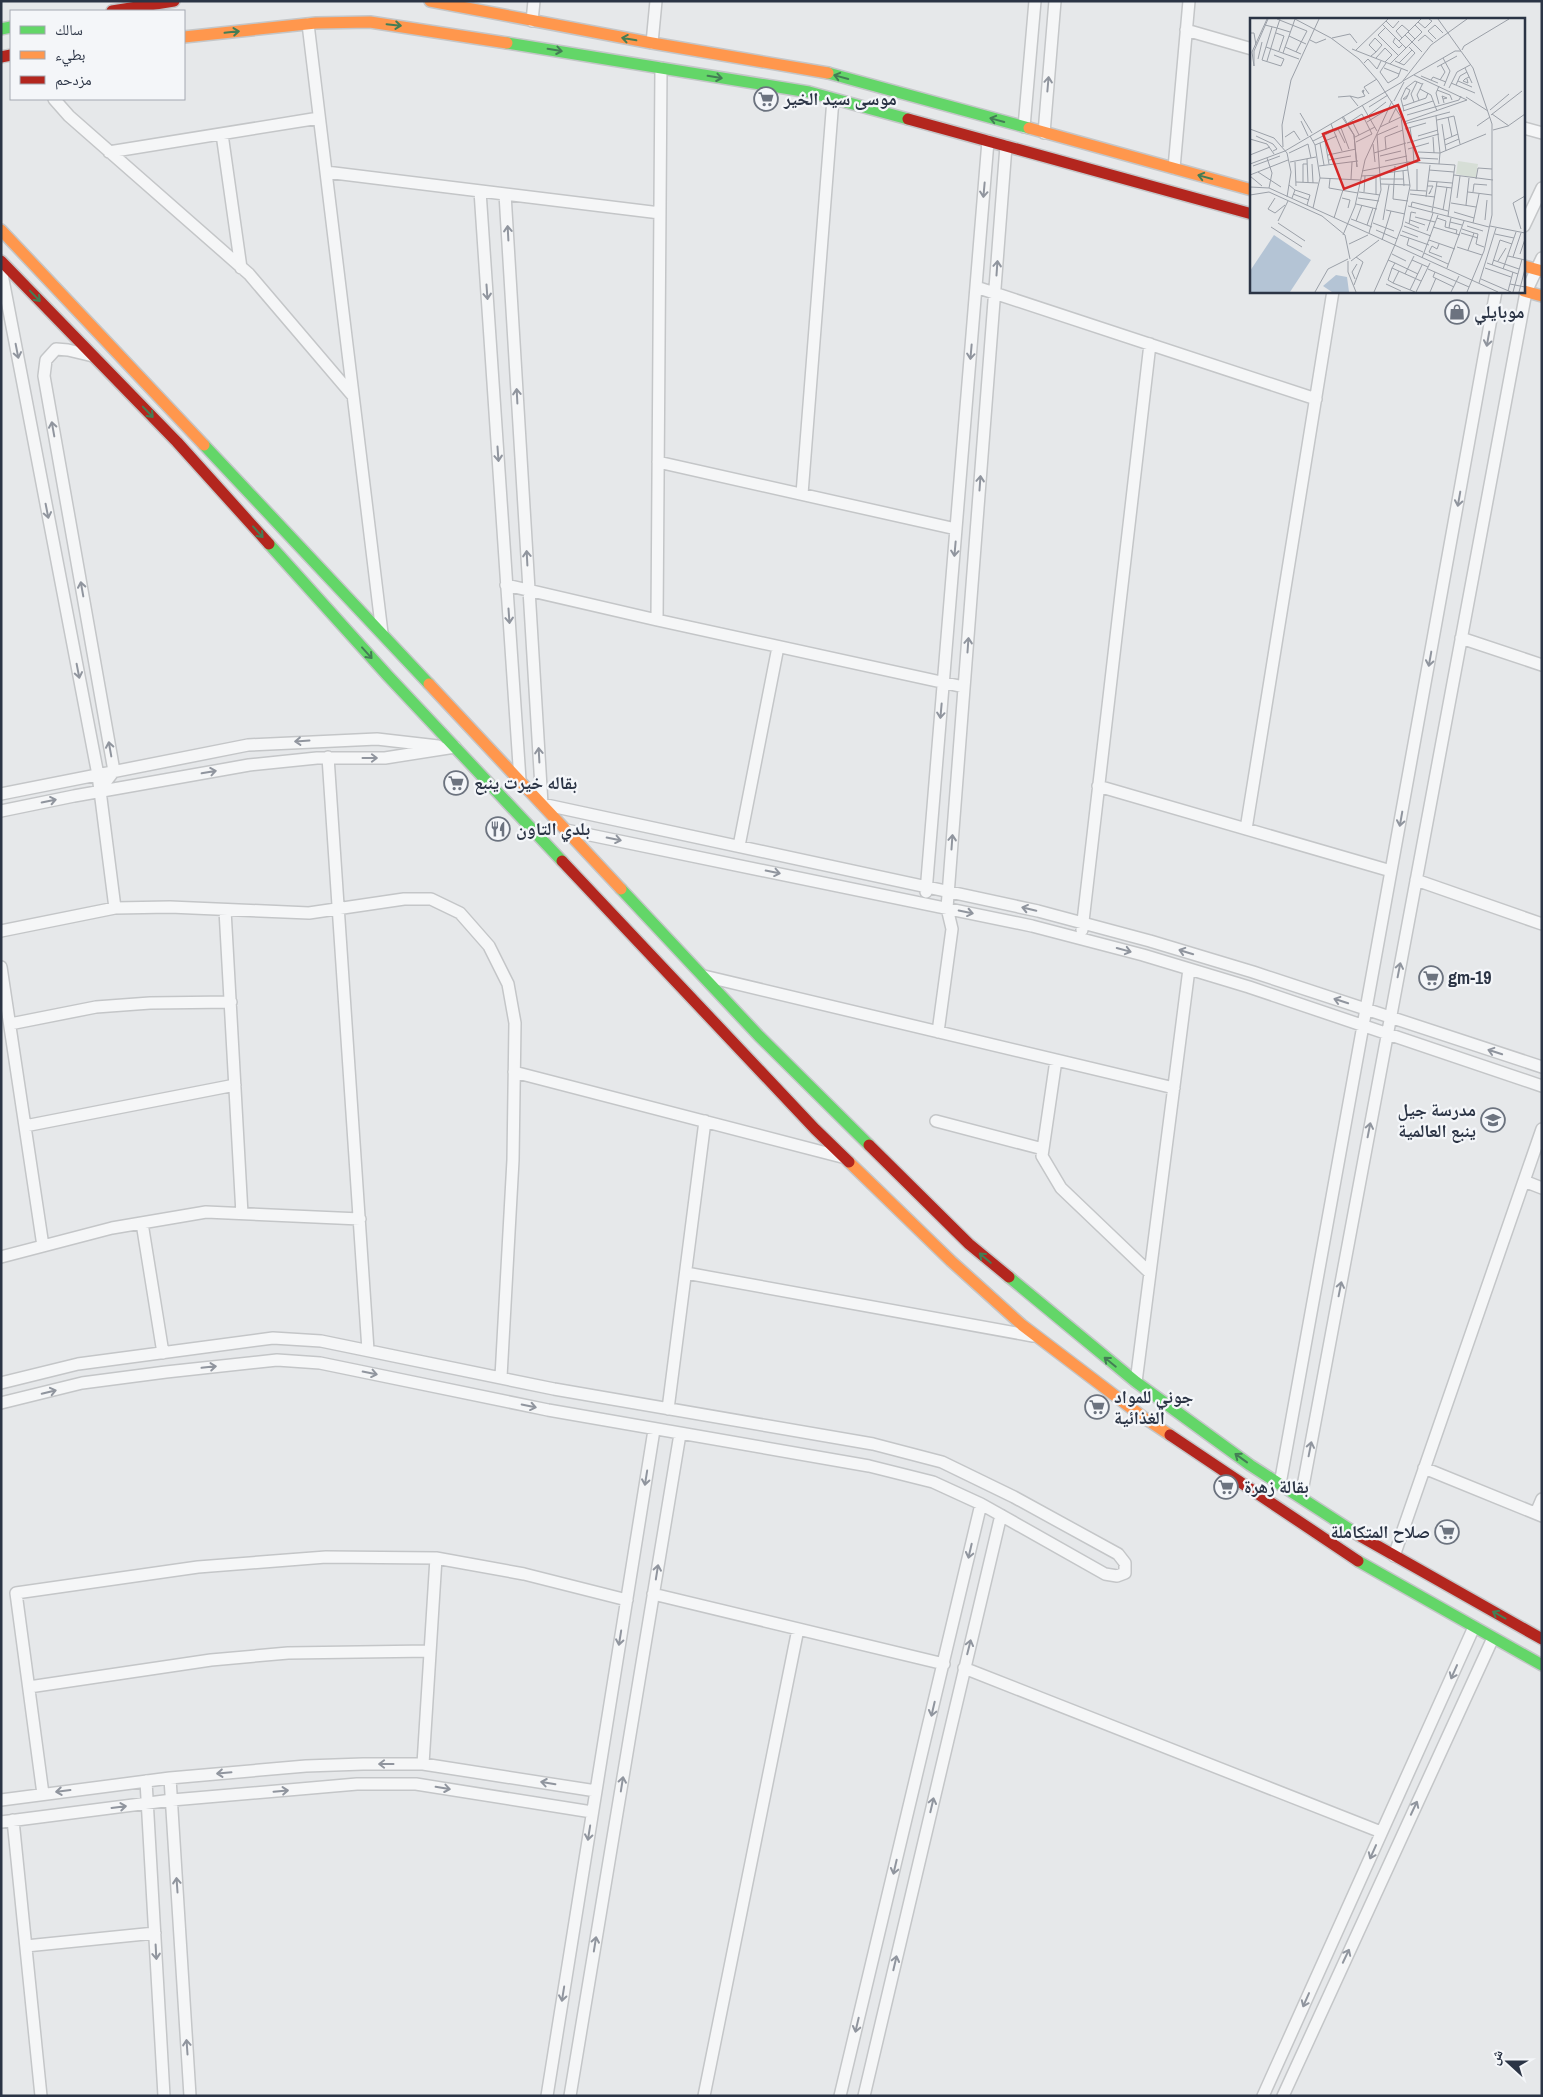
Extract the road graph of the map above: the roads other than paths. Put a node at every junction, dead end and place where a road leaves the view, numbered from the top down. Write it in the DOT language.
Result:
graph roads {
  1 [pos="174,1"];
  2 [pos="430,1"];
  3 [pos="534,1"];
  4 [pos="656,1"];
  5 [pos="1035,1"];
  6 [pos="1055,1"];
  7 [pos="1189,1"];
  8 [pos="469,5"];
  9 [pos="118,10"];
  10 [pos="532,21"];
  11 [pos="308,24"];
  12 [pos="1186,30"];
  13 [pos="185,37"];
  14 [pos="652,43"];
  15 [pos="1250,48"];
  16 [pos="661,68"];
  17 [pos="833,99"];
  18 [pos="55,100"];
  19 [pos="319,118"];
  20 [pos="1024,127"];
  21 [pos="1526,129"];
  22 [pos="1044,133"];
  23 [pos="1542,133"];
  24 [pos="222,134"];
  25 [pos="988,141"];
  26 [pos="1006,146"];
  27 [pos="109,152"];
  28 [pos="1174,168"];
  29 [pos="326,172"];
  30 [pos="1542,188"];
  31 [pos="1250,189"];
  32 [pos="480,191"];
  33 [pos="505,194"];
  34 [pos="660,213"];
  35 [pos="1250,213"];
  36 [pos="1526,222"];
  37 [pos="1,230"];
  38 [pos="1542,258"];
  39 [pos="1,261"];
  40 [pos="1526,267"];
  41 [pos="242,268"];
  42 [pos="1,269"];
  43 [pos="1539,270"];
  44 [pos="976,287"];
  45 [pos="1526,290"];
  46 [pos="1526,291"];
  47 [pos="1333,292"];
  48 [pos="1496,292"];
  49 [pos="1525,292"];
  50 [pos="995,293"];
  51 [pos="1542,296"];
  52 [pos="1150,344"];
  53 [pos="93,356"];
  54 [pos="353,396"];
  55 [pos="1316,399"];
  56 [pos="658,462"];
  57 [pos="802,494"];
  58 [pos="956,529"];
  59 [pos="506,584"];
  60 [pos="529,590"];
  61 [pos="657,620"];
  62 [pos="382,633"];
  63 [pos="1461,638"];
  64 [pos="778,646"];
  65 [pos="1542,665"];
  66 [pos="944,683"];
  67 [pos="964,687"];
  68 [pos="455,748"];
  69 [pos="328,758"];
  70 [pos="114,771"];
  71 [pos="98,774"];
  72 [pos="520,780"];
  73 [pos="1098,786"];
  74 [pos="98,792"];
  75 [pos="1,794"];
  76 [pos="542,804"];
  77 [pos="1,811"];
  78 [pos="1246,829"];
  79 [pos="566,830"];
  80 [pos="740,846"];
  81 [pos="1391,871"];
  82 [pos="1416,880"];
  83 [pos="927,886"];
  84 [pos="949,891"];
  85 [pos="926,903"];
  86 [pos="115,908"];
  87 [pos="948,908"];
  88 [pos="338,909"];
  89 [pos="226,910"];
  90 [pos="1082,923"];
  91 [pos="1542,924"];
  92 [pos="1,932"];
  93 [pos="1080,939"];
  94 [pos="1,967"];
  95 [pos="1190,969"];
  96 [pos="703,976"];
  97 [pos="231,1002"];
  98 [pos="1366,1009"];
  99 [pos="1390,1017"];
  100 [pos="10,1024"];
  101 [pos="1363,1025"];
  102 [pos="938,1032"];
  103 [pos="1387,1033"];
  104 [pos="1056,1060"];
  105 [pos="1542,1067"];
  106 [pos="514,1072"];
  107 [pos="235,1085"];
  108 [pos="1542,1086"];
  109 [pos="1174,1088"];
  110 [pos="705,1121"];
  111 [pos="936,1121"];
  112 [pos="25,1126"];
  113 [pos="1542,1130"];
  114 [pos="1043,1149"];
  115 [pos="845,1157"];
  116 [pos="1524,1181"];
  117 [pos="1542,1188"];
  118 [pos="242,1214"];
  119 [pos="360,1218"];
  120 [pos="142,1223"];
  121 [pos="43,1246"];
  122 [pos="1,1257"];
  123 [pos="686,1273"];
  124 [pos="1150,1273"];
  125 [pos="1038,1337"];
  126 [pos="368,1350"];
  127 [pos="162,1353"];
  128 [pos="501,1377"];
  129 [pos="1136,1382"];
  130 [pos="1,1383"];
  131 [pos="1,1403"];
  132 [pos="668,1409"];
  133 [pos="654,1430"];
  134 [pos="680,1434"];
  135 [pos="1424,1468"];
  136 [pos="1280,1484"];
  137 [pos="1301,1497"];
  138 [pos="1542,1499"];
  139 [pos="981,1504"];
  140 [pos="1539,1514"];
  141 [pos="1001,1515"];
  142 [pos="1394,1556"];
  143 [pos="436,1558"];
  144 [pos="653,1594"];
  145 [pos="627,1600"];
  146 [pos="1474,1627"];
  147 [pos="798,1629"];
  148 [pos="1493,1638"];
  149 [pos="1542,1639"];
  150 [pos="430,1651"];
  151 [pos="944,1664"];
  152 [pos="1542,1665"];
  153 [pos="964,1668"];
  154 [pos="29,1687"];
  155 [pos="423,1764"];
  156 [pos="170,1778"];
  157 [pos="146,1781"];
  158 [pos="596,1791"];
  159 [pos="43,1794"];
  160 [pos="1,1800"];
  161 [pos="172,1800"];
  162 [pos="147,1803"];
  163 [pos="592,1812"];
  164 [pos="7,1821"];
  165 [pos="1382,1832"];
  166 [pos="155,1933"];
  167 [pos="26,1946"];
  168 [pos="41,2096"];
  169 [pos="164,2096"];
  170 [pos="190,2096"];
  171 [pos="546,2096"];
  172 [pos="570,2096"];
  173 [pos="704,2096"];
  174 [pos="840,2096"];
  175 [pos="864,2096"];
  176 [pos="1263,2096"];
  177 [pos="1283,2096"];
  1 -- 9 [label="street"];
  2 -- 8 [label="street"];
  3 -- 10 [label="street"];
  4 -- 14 [label="street"];
  5 -- 20 [label="street"];
  22 -- 6 [label="street, one-way"];
  7 -- 12 [label="street"];
  8 -- 10 [label="street"];
  14 -- 10 [label="street, one-way"];
  13 -- 11 [label="street, one-way"];
  11 -- 16 [label="street, one-way"];
  11 -- 19 [label="street"];
  12 -- 15 [label="street"];
  12 -- 28 [label="street"];
  20 -- 14 [label="street, one-way"];
  16 -- 17 [label="street, one-way"];
  16 -- 34 [label="street"];
  17 -- 25 [label="street"];
  17 -- 57 [label="street"];
  18 -- 27 [label="street"];
  19 -- 24 [label="street"];
  19 -- 29 [label="street"];
  20 -- 22 [label="street"];
  21 -- 23 [label="street"];
  22 -- 28 [label="street"];
  24 -- 27 [label="street"];
  24 -- 41 [label="street"];
  25 -- 26 [label="street"];
  25 -- 44 [label="street, one-way"];
  26 -- 35 [label="street"];
  50 -- 26 [label="street, one-way"];
  27 -- 41 [label="street"];
  31 -- 28 [label="street, one-way"];
  29 -- 32 [label="street"];
  29 -- 54 [label="street"];
  30 -- 36 [label="street"];
  32 -- 33 [label="street"];
  32 -- 59 [label="street, one-way"];
  33 -- 34 [label="street"];
  60 -- 33 [label="street, one-way"];
  34 -- 56 [label="street"];
  37 -- 62 [label="street"];
  38 -- 43 [label="street"];
  39 -- 53 [label="street, one-way"];
  40 -- 43 [label="street"];
  41 -- 54 [label="street"];
  42 -- 71 [label="street, one-way"];
  43 -- 45 [label="street"];
  44 -- 50 [label="street"];
  44 -- 58 [label="street, one-way"];
  46 -- 51 [label="street"];
  47 -- 55 [label="street"];
  48 -- 81 [label="street, one-way"];
  49 -- 63 [label="street"];
  50 -- 52 [label="street"];
  67 -- 50 [label="street, one-way"];
  52 -- 55 [label="street"];
  52 -- 73 [label="street"];
  53 -- 68 [label="street, one-way"];
  70 -- 53 [label="street, one-way"];
  54 -- 62 [label="street"];
  55 -- 78 [label="street"];
  56 -- 57 [label="street"];
  56 -- 61 [label="street"];
  57 -- 58 [label="street"];
  58 -- 66 [label="street, one-way"];
  59 -- 60 [label="street"];
  59 -- 72 [label="street, one-way"];
  60 -- 61 [label="street"];
  76 -- 60 [label="street, one-way"];
  61 -- 64 [label="street"];
  62 -- 72 [label="street"];
  63 -- 65 [label="street"];
  63 -- 82 [label="street"];
  64 -- 66 [label="street"];
  64 -- 80 [label="street"];
  66 -- 67 [label="street"];
  66 -- 83 [label="street, one-way"];
  84 -- 67 [label="street, one-way"];
  69 -- 68 [label="street, one-way"];
  68 -- 70 [label="street, one-way"];
  68 -- 115 [label="street"];
  74 -- 69 [label="street, one-way"];
  69 -- 88 [label="street"];
  70 -- 71 [label="street"];
  70 -- 74 [label="street"];
  71 -- 74 [label="street"];
  71 -- 75 [label="street"];
  72 -- 76 [label="street"];
  73 -- 78 [label="street"];
  73 -- 90 [label="street"];
  77 -- 74 [label="street, one-way"];
  74 -- 86 [label="street"];
  76 -- 79 [label="street"];
  76 -- 80 [label="street"];
  78 -- 81 [label="street"];
  79 -- 85 [label="street, one-way"];
  79 -- 96 [label="street"];
  80 -- 83 [label="street"];
  81 -- 98 [label="street"];
  82 -- 91 [label="street"];
  99 -- 82 [label="street, one-way"];
  83 -- 84 [label="street"];
  83 -- 85 [label="street"];
  84 -- 87 [label="street"];
  90 -- 84 [label="street, one-way"];
  85 -- 87 [label="street"];
  86 -- 89 [label="street"];
  86 -- 92 [label="street"];
  87 -- 93 [label="street, one-way"];
  87 -- 102 [label="street"];
  88 -- 89 [label="street"];
  88 -- 106 [label="street"];
  88 -- 119 [label="street"];
  89 -- 97 [label="street"];
  90 -- 93 [label="street"];
  98 -- 90 [label="street, one-way"];
  93 -- 95 [label="street, one-way"];
  94 -- 100 [label="street"];
  95 -- 101 [label="street"];
  95 -- 109 [label="street"];
  96 -- 102 [label="street"];
  129 -- 96 [label="street, one-way"];
  97 -- 100 [label="street"];
  97 -- 107 [label="street"];
  98 -- 99 [label="street"];
  98 -- 101 [label="street"];
  99 -- 103 [label="street"];
  105 -- 99 [label="street, one-way"];
  100 -- 112 [label="street"];
  101 -- 103 [label="street"];
  101 -- 136 [label="street"];
  102 -- 104 [label="street"];
  103 -- 108 [label="street"];
  137 -- 103 [label="street, one-way"];
  104 -- 109 [label="street"];
  104 -- 114 [label="street"];
  106 -- 110 [label="street"];
  106 -- 128 [label="street"];
  107 -- 112 [label="street"];
  107 -- 118 [label="street"];
  109 -- 124 [label="street"];
  110 -- 115 [label="street"];
  110 -- 123 [label="street"];
  111 -- 114 [label="street"];
  112 -- 121 [label="street"];
  113 -- 116 [label="street"];
  114 -- 124 [label="street"];
  115 -- 125 [label="street"];
  116 -- 117 [label="street"];
  116 -- 135 [label="street"];
  118 -- 119 [label="street"];
  118 -- 120 [label="street"];
  119 -- 126 [label="street"];
  120 -- 121 [label="street"];
  120 -- 127 [label="street"];
  121 -- 122 [label="street"];
  123 -- 125 [label="street"];
  123 -- 132 [label="street"];
  124 -- 129 [label="street"];
  125 -- 146 [label="street"];
  126 -- 127 [label="street"];
  126 -- 128 [label="street"];
  127 -- 130 [label="street"];
  128 -- 132 [label="street"];
  136 -- 129 [label="street, one-way"];
  131 -- 133 [label="street, one-way"];
  132 -- 141 [label="street"];
  133 -- 134 [label="street"];
  133 -- 145 [label="street, one-way"];
  134 -- 139 [label="street"];
  144 -- 134 [label="street, one-way"];
  135 -- 140 [label="street"];
  135 -- 142 [label="street"];
  136 -- 137 [label="street"];
  137 -- 142 [label="street"];
  138 -- 140 [label="street"];
  139 -- 141 [label="street"];
  139 -- 151 [label="street, one-way"];
  153 -- 141 [label="street, one-way"];
  149 -- 142 [label="street, one-way"];
  143 -- 145 [label="street"];
  143 -- 150 [label="street"];
  143 -- 154 [label="street"];
  144 -- 147 [label="street"];
  172 -- 144 [label="street, one-way"];
  145 -- 158 [label="street, one-way"];
  146 -- 148 [label="street"];
  146 -- 165 [label="street, one-way"];
  147 -- 151 [label="street"];
  147 -- 173 [label="street"];
  148 -- 152 [label="street"];
  177 -- 148 [label="street, one-way"];
  150 -- 154 [label="street"];
  150 -- 155 [label="street"];
  151 -- 174 [label="street, one-way"];
  153 -- 165 [label="street"];
  175 -- 153 [label="street, one-way"];
  154 -- 159 [label="street"];
  155 -- 156 [label="street, one-way"];
  158 -- 155 [label="street, one-way"];
  156 -- 157 [label="street"];
  156 -- 161 [label="street"];
  157 -- 159 [label="street, one-way"];
  157 -- 162 [label="street"];
  158 -- 163 [label="street"];
  159 -- 160 [label="street"];
  161 -- 162 [label="street"];
  161 -- 163 [label="street, one-way"];
  170 -- 161 [label="street, one-way"];
  164 -- 162 [label="street, one-way"];
  162 -- 166 [label="street"];
  163 -- 171 [label="street, one-way"];
  164 -- 167 [label="street"];
  165 -- 176 [label="street, one-way"];
  166 -- 167 [label="street"];
  166 -- 169 [label="street, one-way"];
  167 -- 168 [label="street"];
}
